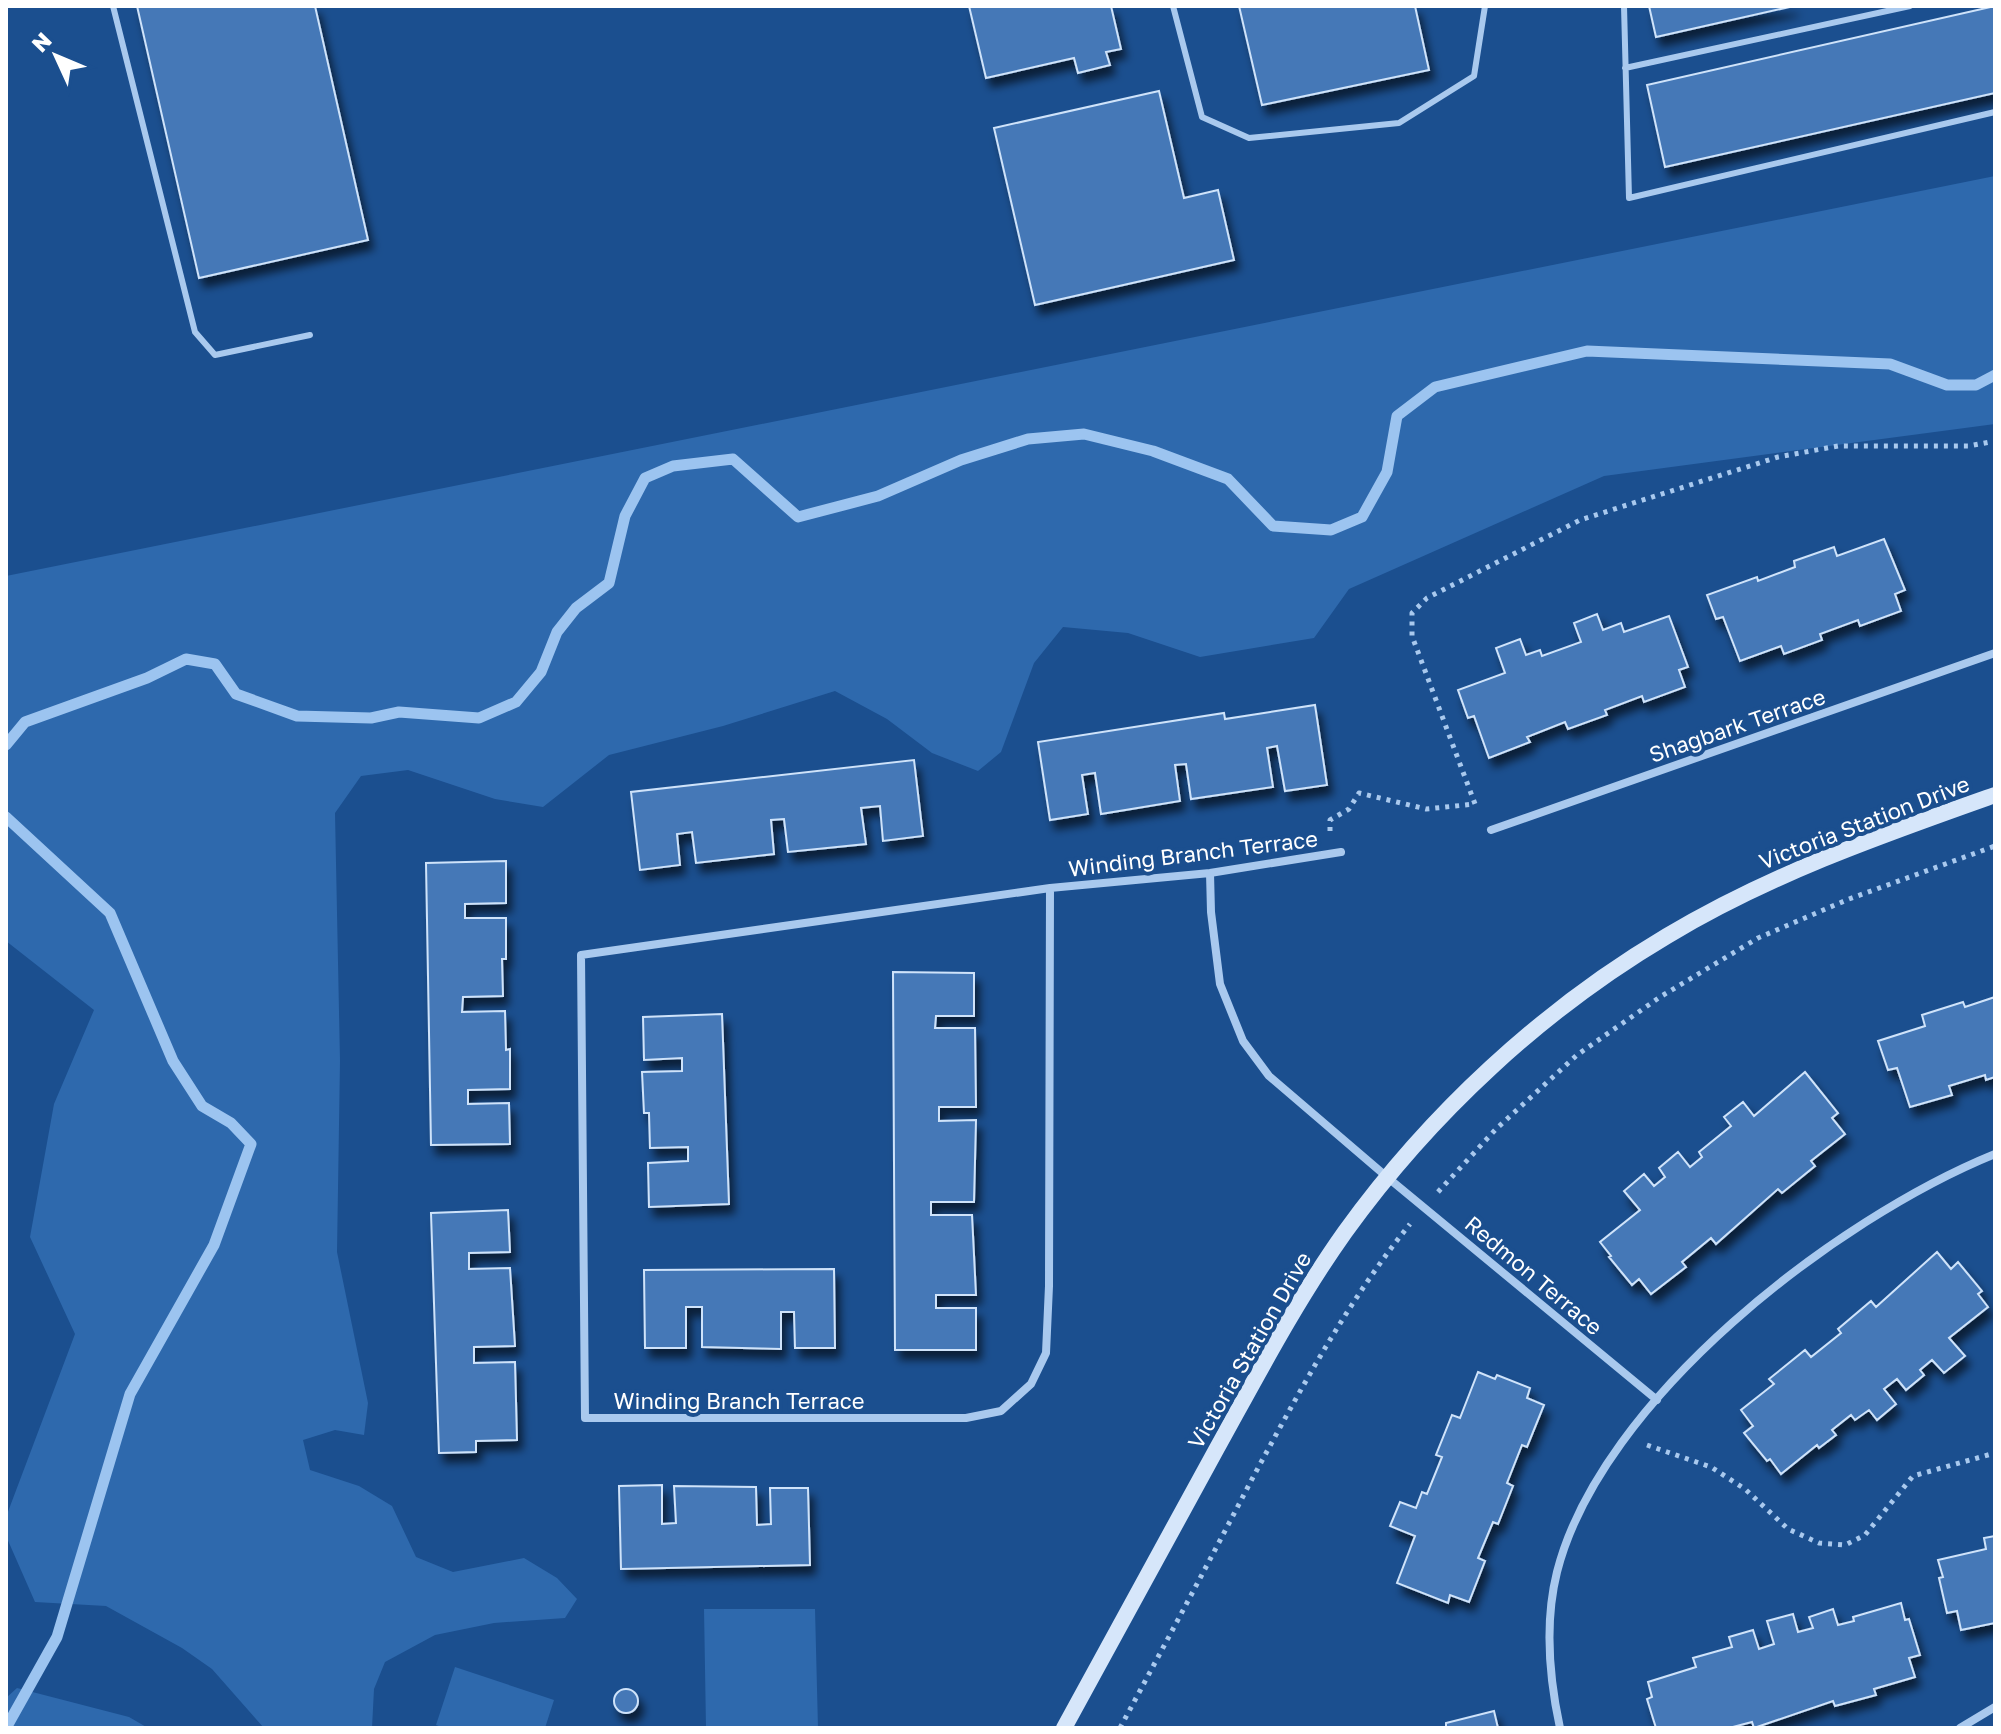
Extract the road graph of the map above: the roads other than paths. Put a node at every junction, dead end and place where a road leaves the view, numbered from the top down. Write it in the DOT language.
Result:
graph roads {
  1 [pos="113,6"];
  2 [pos="1173,6"];
  3 [pos="1485,6"];
  4 [pos="1624,6"];
  5 [pos="1910,6"];
  6 [pos="1625,68"];
  7 [pos="1995,112"];
  8 [pos="310,335"];
  9 [pos="1995,653"];
  10 [pos="1995,795"];
  11 [pos="1491,830"];
  12 [pos="1336,853"];
  13 [pos="1210,873"];
  14 [pos="1050,888"];
  15 [pos="1995,1154"];
  16 [pos="1387,1177"];
  17 [pos="1657,1400"];
  18 [pos="1995,1707"];
  19 [pos="1064,1728"];
  20 [pos="1560,1728"];
  21 [pos="1960,1728"];
  1 -- 8 [label="lane"];
  2 -- 3 [label="lane"];
  4 -- 6 [label="lane"];
  5 -- 6 [label="lane"];
  6 -- 7 [label="lane"];
  9 -- 11 [label="street, Shagbark Terrace"];
  10 -- 16 [label="street, Victoria Station Drive"];
  12 -- 13 [label="street, Winding Branch Terrace"];
  13 -- 14 [label="street, Winding Branch Terrace"];
  13 -- 16 [label="street, Redmon Terrace"];
  14 -- 14 [label="street, Winding Branch Terrace"];
  15 -- 17 [label="street"];
  16 -- 17 [label="street, Redmon Terrace"];
  16 -- 19 [label="street, Victoria Station Drive"];
  17 -- 20 [label="street"];
  18 -- 21 [label="street"];
}
